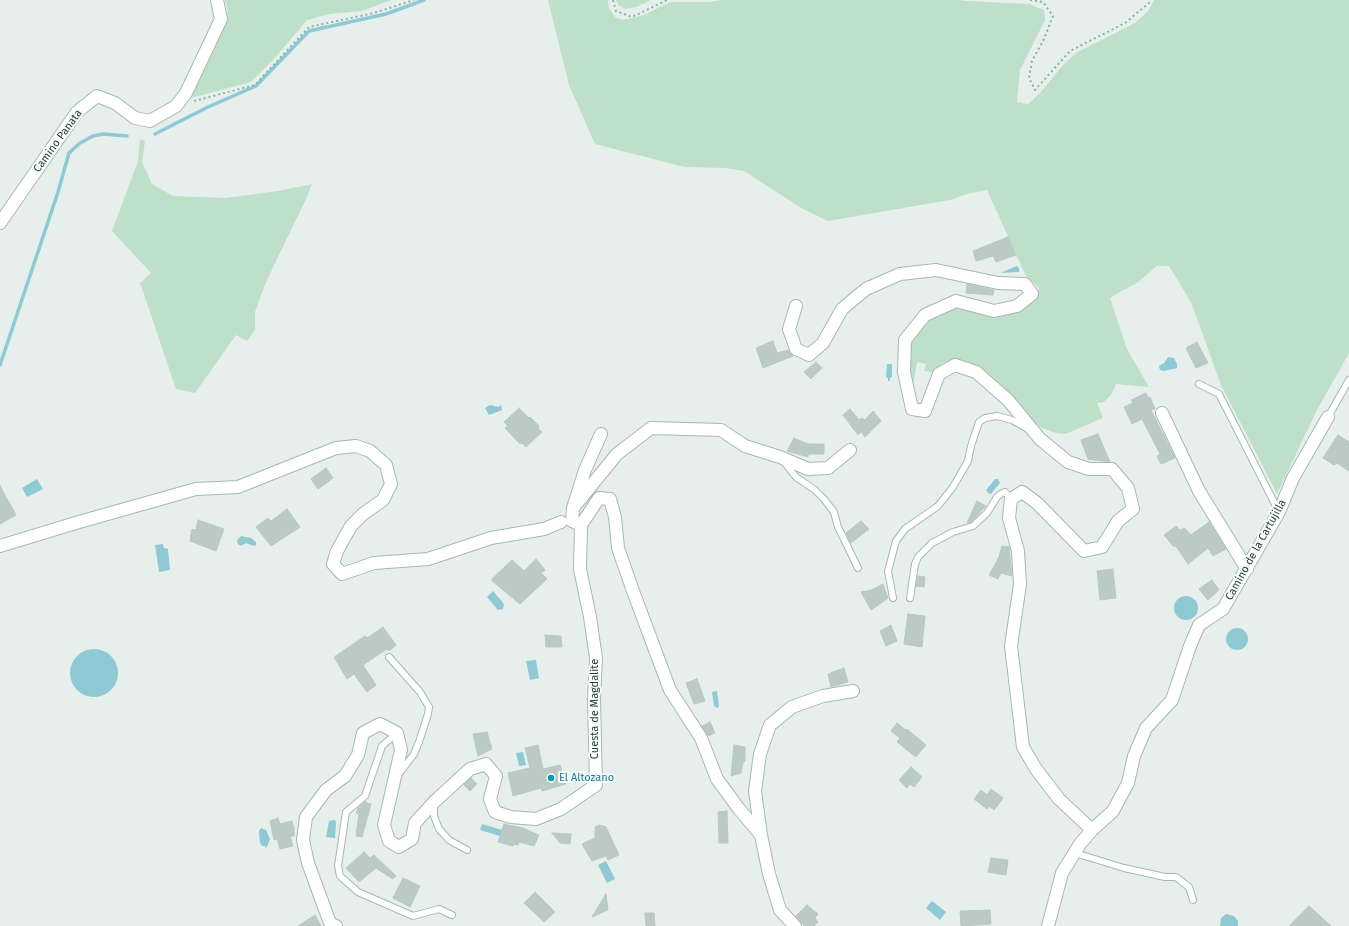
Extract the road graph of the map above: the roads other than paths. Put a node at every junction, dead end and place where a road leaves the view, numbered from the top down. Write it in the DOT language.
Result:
graph roads {
  1 [pos="217,0"];
  2 [pos="0,223"];
  3 [pos="796,306"];
  4 [pos="1349,380"];
  5 [pos="1199,384"];
  6 [pos="1162,413"];
  7 [pos="1328,417"];
  8 [pos="601,434"];
  9 [pos="1040,439"];
  10 [pos="850,450"];
  11 [pos="780,457"];
  12 [pos="1011,499"];
  13 [pos="1279,512"];
  14 [pos="572,519"];
  15 [pos="0,546"];
  16 [pos="858,568"];
  17 [pos="1247,569"];
  18 [pos="893,598"];
  19 [pos="910,598"];
  20 [pos="389,657"];
  21 [pos="853,691"];
  22 [pos="397,733"];
  23 [pos="394,779"];
  24 [pos="434,802"];
  25 [pos="1092,830"];
  26 [pos="761,835"];
  27 [pos="468,850"];
  28 [pos="1075,853"];
  29 [pos="1193,900"];
  30 [pos="452,915"];
  31 [pos="336,926"];
  32 [pos="795,926"];
  33 [pos="1048,926"];
  1 -- 2 [label="street, Camino Panata"];
  3 -- 9 [label="street"];
  4 -- 7 [label="lane"];
  5 -- 13 [label="lane"];
  6 -- 17 [label="street"];
  7 -- 13 [label="street, Camino de la Cartujilla"];
  8 -- 14 [label="street"];
  9 -- 12 [label="street"];
  9 -- 18 [label="lane"];
  10 -- 11 [label="street"];
  11 -- 14 [label="street"];
  11 -- 16 [label="lane"];
  12 -- 19 [label="lane"];
  12 -- 25 [label="street"];
  13 -- 17 [label="street, Camino de la Cartujilla"];
  14 -- 15 [label="street"];
  14 -- 24 [label="street, Cuesta de Magdalite"];
  14 -- 26 [label="street"];
  17 -- 25 [label="street, Camino de la Cartujilla"];
  20 -- 23 [label="lane"];
  21 -- 26 [label="street"];
  22 -- 23 [label="street, Cuesta de Magdalite"];
  22 -- 30 [label="lane"];
  22 -- 31 [label="street"];
  23 -- 24 [label="street, Cuesta de Magdalite"];
  24 -- 27 [label="lane"];
  25 -- 28 [label="street, Camino de la Cartujilla"];
  26 -- 32 [label="street"];
  28 -- 29 [label="lane"];
  28 -- 33 [label="street, Camino de la Cartujilla"];
}
